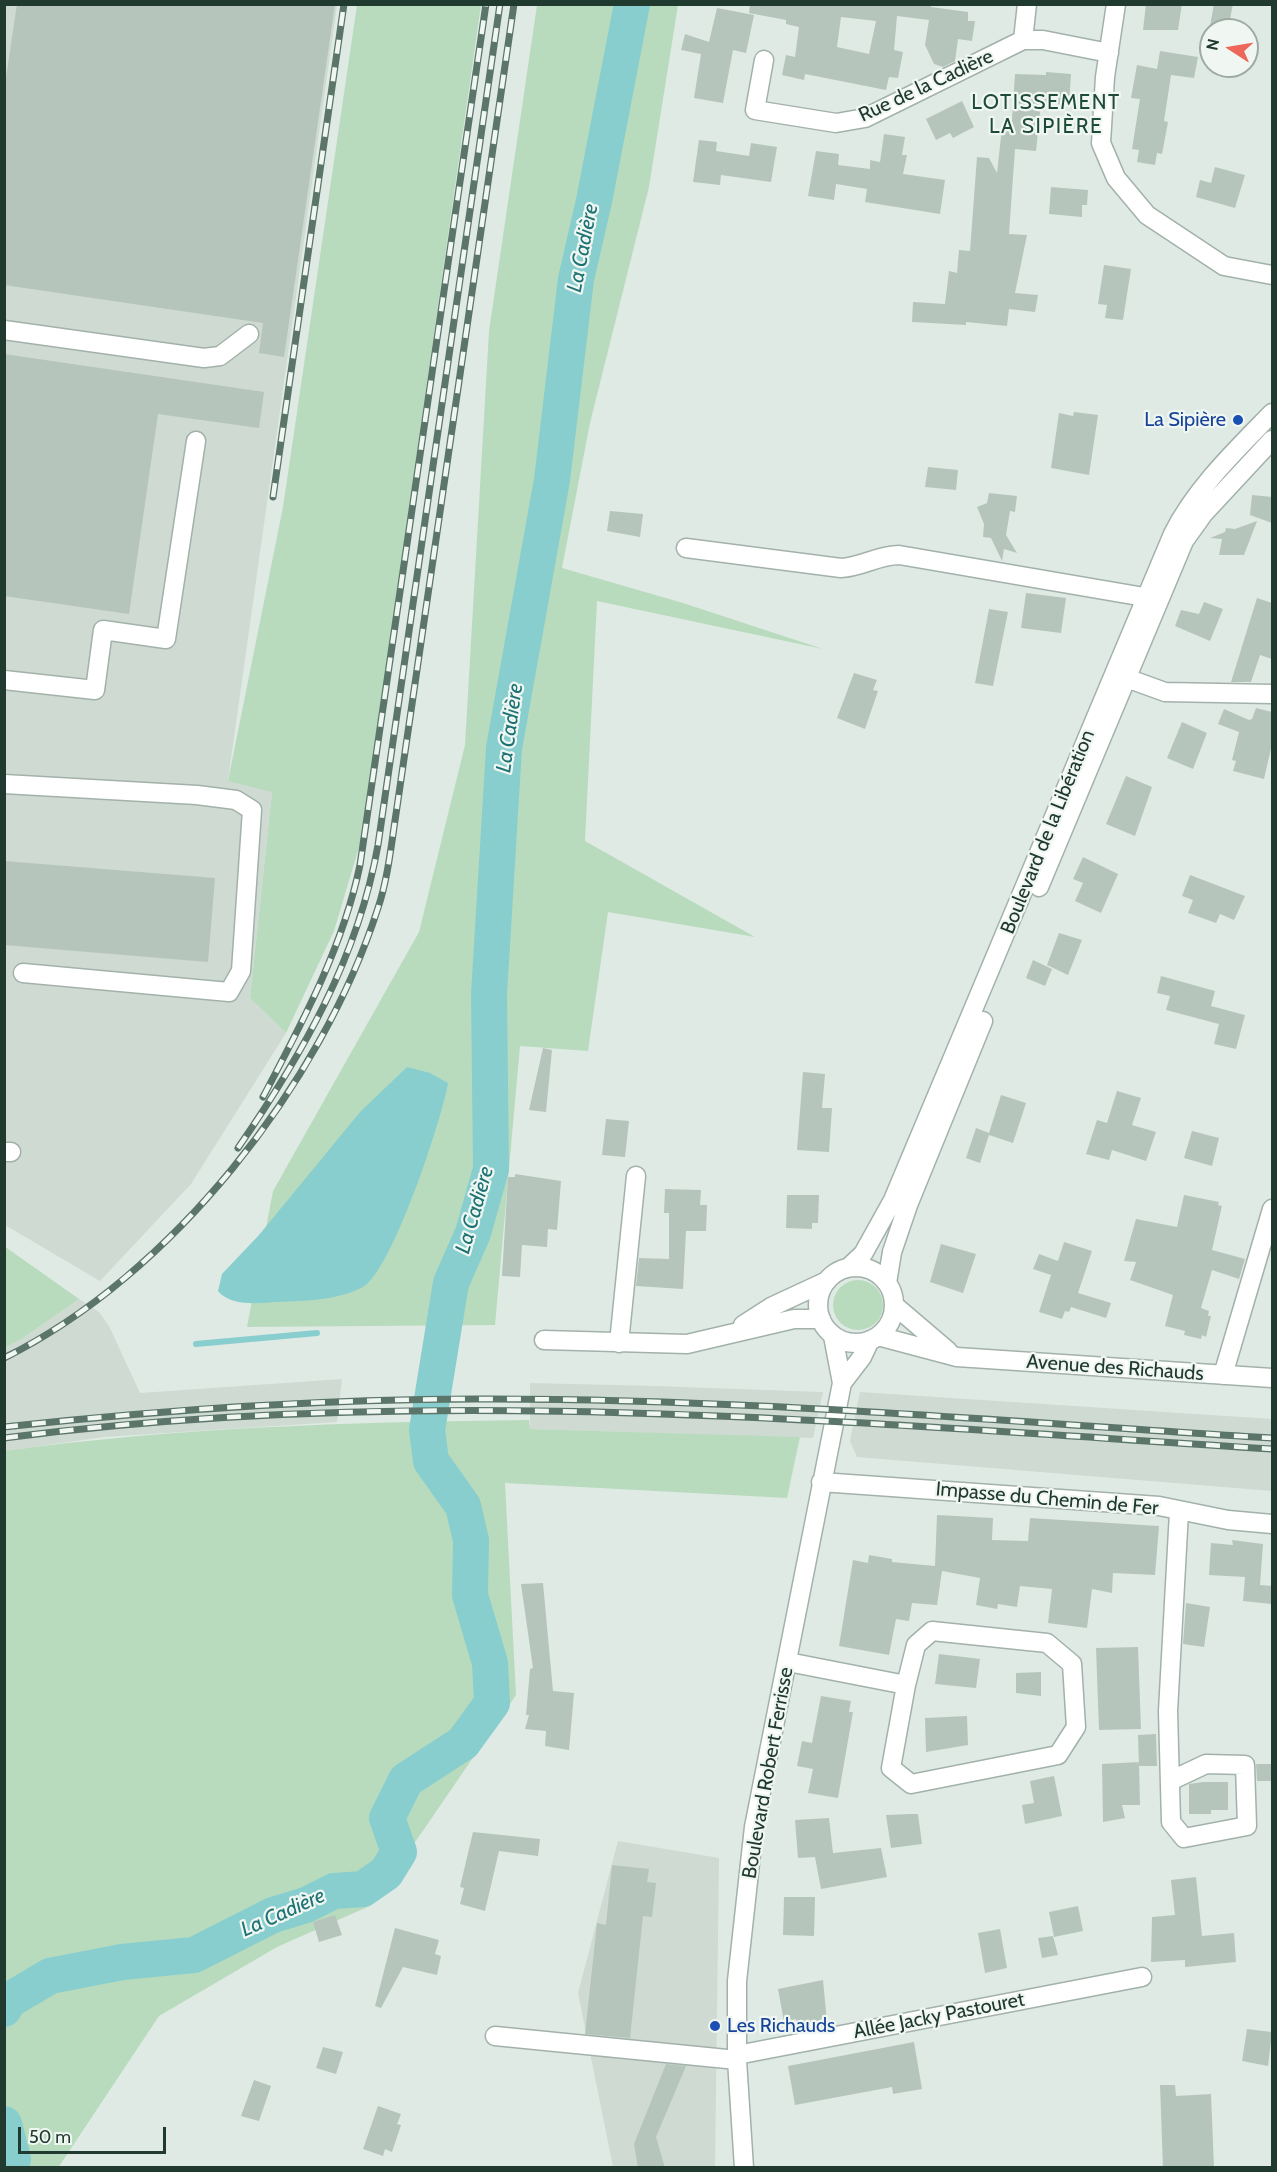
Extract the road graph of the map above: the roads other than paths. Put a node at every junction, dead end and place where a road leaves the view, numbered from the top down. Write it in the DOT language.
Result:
graph roads {
  1 [pos="1028,4"];
  2 [pos="1116,4"];
  3 [pos="1023,40"];
  4 [pos="1109,53"];
  5 [pos="764,60"];
  6 [pos="1272,275"];
  7 [pos="4,330"];
  8 [pos="249,334"];
  9 [pos="1272,413"];
  10 [pos="1272,440"];
  11 [pos="196,441"];
  12 [pos="1244,442"];
  13 [pos="1265,460"];
  14 [pos="686,548"];
  15 [pos="1152,598"];
  16 [pos="1121,676"];
  17 [pos="4,680"];
  18 [pos="1272,694"];
  19 [pos="4,784"];
  20 [pos="23,973"];
  21 [pos="636,1176"];
  22 [pos="1272,1209"];
  23 [pos="848,1268"];
  24 [pos="827,1281"];
  25 [pos="887,1283"];
  26 [pos="894,1305"];
  27 [pos="821,1319"];
  28 [pos="734,1331"];
  29 [pos="833,1336"];
  30 [pos="874,1338"];
  31 [pos="544,1340"];
  32 [pos="619,1343"];
  33 [pos="957,1357"];
  34 [pos="1223,1375"];
  35 [pos="1272,1378"];
  36 [pos="842,1383"];
  37 [pos="821,1482"];
  38 [pos="1179,1512"];
  39 [pos="1272,1524"];
  40 [pos="788,1662"];
  41 [pos="906,1685"];
  42 [pos="1170,1781"];
  43 [pos="1142,1977"];
  44 [pos="495,2036"];
  45 [pos="737,2058"];
  46 [pos="744,2168"];
  1 -- 3 [label="street"];
  2 -- 4 [label="street"];
  3 -- 4 [label="street, Rue de la Cadière"];
  3 -- 5 [label="street, Rue de la Cadière"];
  4 -- 6 [label="street"];
  7 -- 8 [label="street"];
  9 -- 12 [label="street, Boulevard de la Libération"];
  10 -- 13 [label="street, Boulevard de la Libération"];
  11 -- 17 [label="street"];
  12 -- 13 [label="street"];
  12 -- 15 [label="street, Boulevard de la Libération"];
  13 -- 15 [label="street, Boulevard de la Libération"];
  14 -- 15 [label="street"];
  15 -- 16 [label="street, Boulevard de la Libération"];
  16 -- 18 [label="street"];
  16 -- 23 [label="street, Boulevard de la Libération"];
  16 -- 25 [label="street, Boulevard de la Libération"];
  19 -- 20 [label="street"];
  21 -- 32 [label="street"];
  22 -- 34 [label="street"];
  23 -- 24 [label="street"];
  23 -- 25 [label="street"];
  24 -- 27 [label="street"];
  24 -- 28 [label="street"];
  25 -- 26 [label="street"];
  26 -- 30 [label="street"];
  26 -- 33 [label="street"];
  27 -- 28 [label="street"];
  27 -- 29 [label="street"];
  28 -- 32 [label="street"];
  29 -- 30 [label="street"];
  29 -- 36 [label="street, Boulevard Robert Ferrisse"];
  30 -- 33 [label="street, Avenue des Richauds"];
  30 -- 36 [label="street, Boulevard Robert Ferrisse"];
  31 -- 32 [label="street"];
  33 -- 34 [label="street, Avenue des Richauds"];
  34 -- 35 [label="street, Avenue des Richauds"];
  36 -- 37 [label="street, Boulevard Robert Ferrisse"];
  37 -- 38 [label="street, Impasse du Chemin de Fer"];
  37 -- 40 [label="street, Boulevard Robert Ferrisse"];
  38 -- 39 [label="street, Impasse du Chemin de Fer"];
  38 -- 42 [label="street"];
  40 -- 41 [label="street"];
  40 -- 45 [label="street, Boulevard Robert Ferrisse"];
  41 -- 41 [label="street"];
  42 -- 42 [label="street"];
  43 -- 45 [label="street, Allée Jacky Pastouret"];
  44 -- 45 [label="street, Allée Jacky Pastouret"];
  45 -- 46 [label="street, Boulevard Robert Ferrisse"];
}
